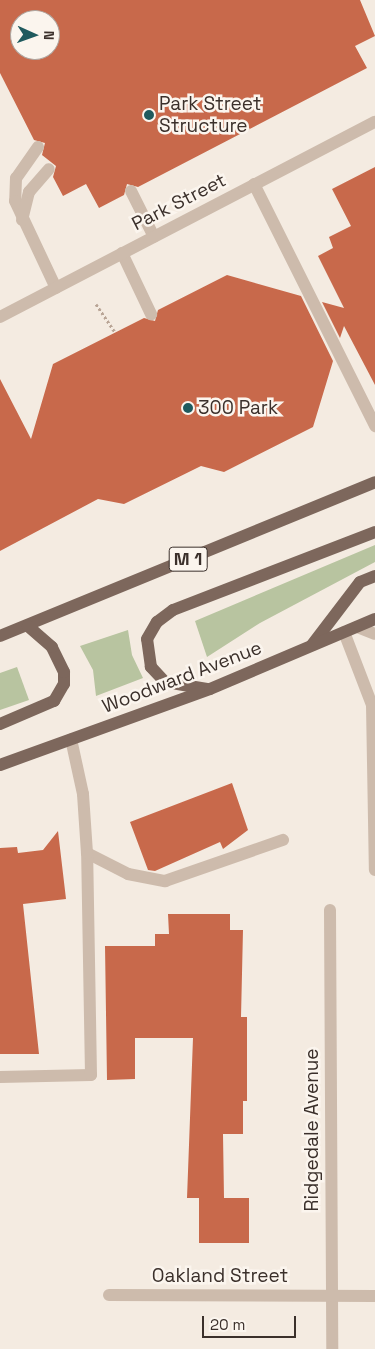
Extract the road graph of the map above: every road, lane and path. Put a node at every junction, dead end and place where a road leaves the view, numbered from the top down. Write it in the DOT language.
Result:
graph roads {
  1 [pos="375,122"];
  2 [pos="38,147"];
  3 [pos="49,169"];
  4 [pos="254,184"];
  5 [pos="131,192"];
  6 [pos="22,220"];
  7 [pos="154,237"];
  8 [pos="122,253"];
  9 [pos="56,288"];
  10 [pos="96,304"];
  11 [pos="151,314"];
  12 [pos="0,317"];
  13 [pos="115,332"];
  14 [pos="375,426"];
  15 [pos="375,482"];
  16 [pos="375,532"];
  17 [pos="375,576"];
  18 [pos="375,619"];
  19 [pos="28,626"];
  20 [pos="357,627"];
  21 [pos="344,632"];
  22 [pos="375,634"];
  23 [pos="0,636"];
  24 [pos="312,645"];
  25 [pos="210,689"];
  26 [pos="0,724"];
  27 [pos="71,739"];
  28 [pos="0,765"];
  29 [pos="282,840"];
  30 [pos="87,853"];
  31 [pos="375,870"];
  32 [pos="330,910"];
  33 [pos="0,1077"];
  34 [pos="109,1295"];
  35 [pos="375,1296"];
  36 [pos="332,1297"];
  37 [pos="332,1349"];
  1 -- 4 [label="street, Park Street"];
  2 -- 6 [label="street"];
  3 -- 6 [label="street"];
  4 -- 7 [label="street, Park Street"];
  4 -- 14 [label="street"];
  5 -- 7 [label="street"];
  6 -- 9 [label="street"];
  7 -- 8 [label="street, Park Street"];
  8 -- 9 [label="street, Park Street"];
  8 -- 11 [label="street"];
  9 -- 12 [label="street, Park Street"];
  10 -- 13 [label="path"];
  15 -- 19 [label="main road, M 1"];
  16 -- 25 [label="main road"];
  17 -- 24 [label="main road"];
  18 -- 20 [label="main road, Woodward Avenue"];
  19 -- 23 [label="main road, M 1"];
  19 -- 26 [label="main road"];
  20 -- 21 [label="main road, Woodward Avenue"];
  20 -- 22 [label="street"];
  21 -- 24 [label="main road, Woodward Avenue"];
  21 -- 31 [label="street"];
  24 -- 25 [label="main road, Woodward Avenue"];
  25 -- 27 [label="main road, Woodward Avenue"];
  27 -- 28 [label="main road, Woodward Avenue"];
  27 -- 30 [label="street"];
  29 -- 30 [label="street"];
  30 -- 33 [label="street"];
  32 -- 36 [label="street, Ridgedale Avenue"];
  34 -- 36 [label="street, Oakland Street"];
  35 -- 36 [label="street, Oakland Street"];
  36 -- 37 [label="street, Ridgedale Avenue"];
}
